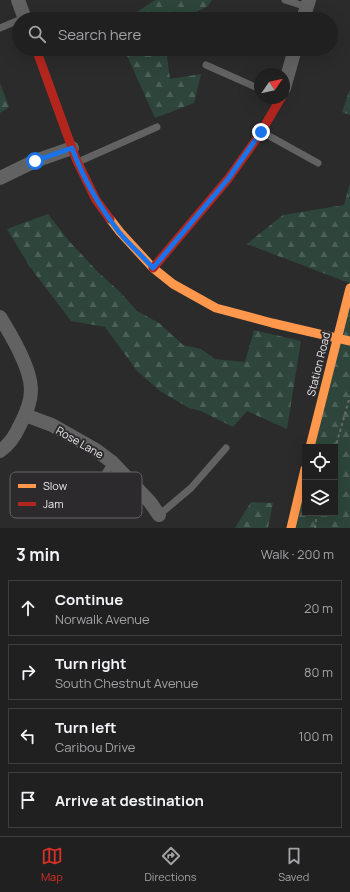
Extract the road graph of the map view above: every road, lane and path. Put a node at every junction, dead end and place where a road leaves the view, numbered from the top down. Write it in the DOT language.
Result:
graph roads {
  1 [pos="18,0"];
  2 [pos="285,0"];
  3 [pos="306,9"];
  4 [pos="21,12"];
  5 [pos="12,23"];
  6 [pos="0,28"];
  7 [pos="39,56"];
  8 [pos="293,56"];
  9 [pos="206,65"];
  10 [pos="290,68"];
  11 [pos="254,86"];
  12 [pos="277,104"];
  13 [pos="156,127"];
  14 [pos="261,132"];
  15 [pos="72,148"];
  16 [pos="318,162"];
  17 [pos="78,163"];
  18 [pos="0,178"];
  19 [pos="153,268"];
  20 [pos="350,288"];
  21 [pos="0,317"];
  22 [pos="337,338"];
  23 [pos="350,341"];
  24 [pos="350,396"];
  25 [pos="25,415"];
  26 [pos="311,444"];
  27 [pos="336,444"];
  28 [pos="226,448"];
  29 [pos="0,451"];
  30 [pos="112,462"];
  31 [pos="106,472"];
  32 [pos="122,472"];
  33 [pos="302,480"];
  34 [pos="142,494"];
  35 [pos="159,515"];
  36 [pos="317,516"];
  37 [pos="290,528"];
  38 [pos="315,528"];
  1 -- 4 [label="street"];
  2 -- 3 [label="lane"];
  5 -- 6 [label="lane"];
  7 -- 15 [label="street"];
  8 -- 10 [label="street"];
  9 -- 11 [label="lane"];
  12 -- 14 [label="street"];
  13 -- 17 [label="lane"];
  14 -- 16 [label="lane"];
  14 -- 19 [label="street"];
  15 -- 17 [label="street"];
  15 -- 18 [label="street"];
  17 -- 19 [label="street"];
  19 -- 22 [label="street"];
  20 -- 22 [label="street, Station Road"];
  21 -- 25 [label="street"];
  22 -- 23 [label="street"];
  22 -- 26 [label="street, Station Road"];
  24 -- 27 [label="path"];
  25 -- 29 [label="street"];
  25 -- 30 [label="street, Rose Lane"];
  28 -- 35 [label="lane"];
  30 -- 31 [label="lane"];
  30 -- 32 [label="street, Rose Lane"];
  33 -- 37 [label="street"];
  34 -- 35 [label="street, Rose Lane"];
  36 -- 38 [label="path"];
}
